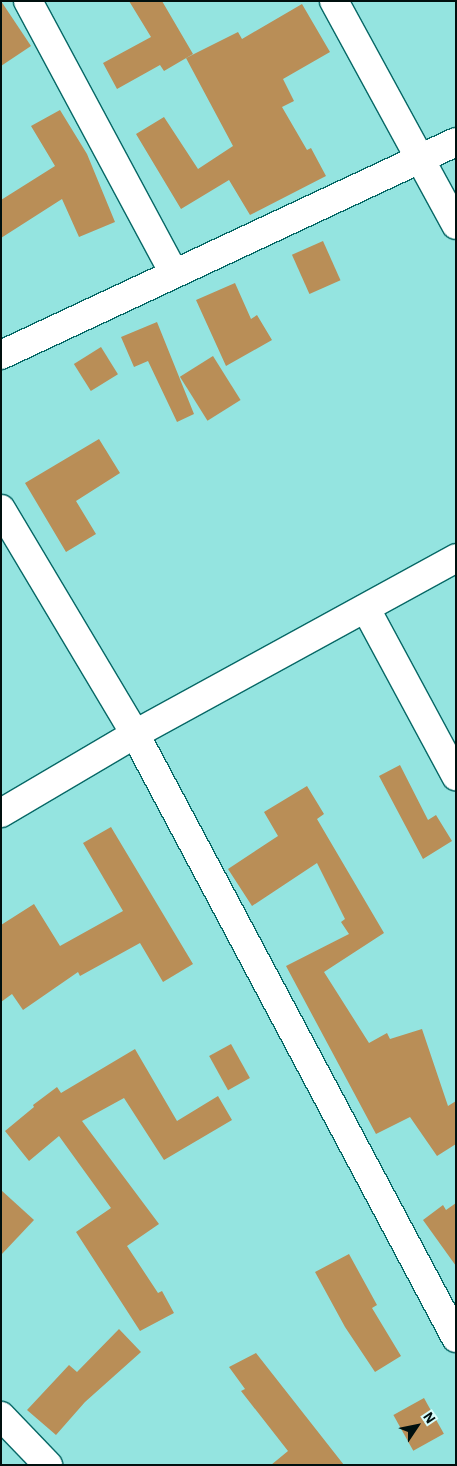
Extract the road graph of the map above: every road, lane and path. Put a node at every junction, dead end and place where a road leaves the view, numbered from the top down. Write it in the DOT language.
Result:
graph roads {
  1 [pos="28,1"];
  2 [pos="334,1"];
  3 [pos="456,142"];
  4 [pos="420,158"];
  5 [pos="456,225"];
  6 [pos="174,273"];
  7 [pos="1,355"];
  8 [pos="1,509"];
  9 [pos="456,558"];
  10 [pos="366,609"];
  11 [pos="135,734"];
  12 [pos="456,776"];
  13 [pos="1,813"];
  14 [pos="456,1338"];
  15 [pos="1,1416"];
  16 [pos="48,1465"];
  1 -- 6 [label="street"];
  2 -- 4 [label="street"];
  3 -- 4 [label="street"];
  4 -- 5 [label="street"];
  4 -- 6 [label="street"];
  6 -- 7 [label="street"];
  8 -- 11 [label="street"];
  9 -- 10 [label="street"];
  10 -- 11 [label="street"];
  10 -- 12 [label="street"];
  11 -- 13 [label="street"];
  11 -- 14 [label="street"];
  15 -- 16 [label="street"];
}
